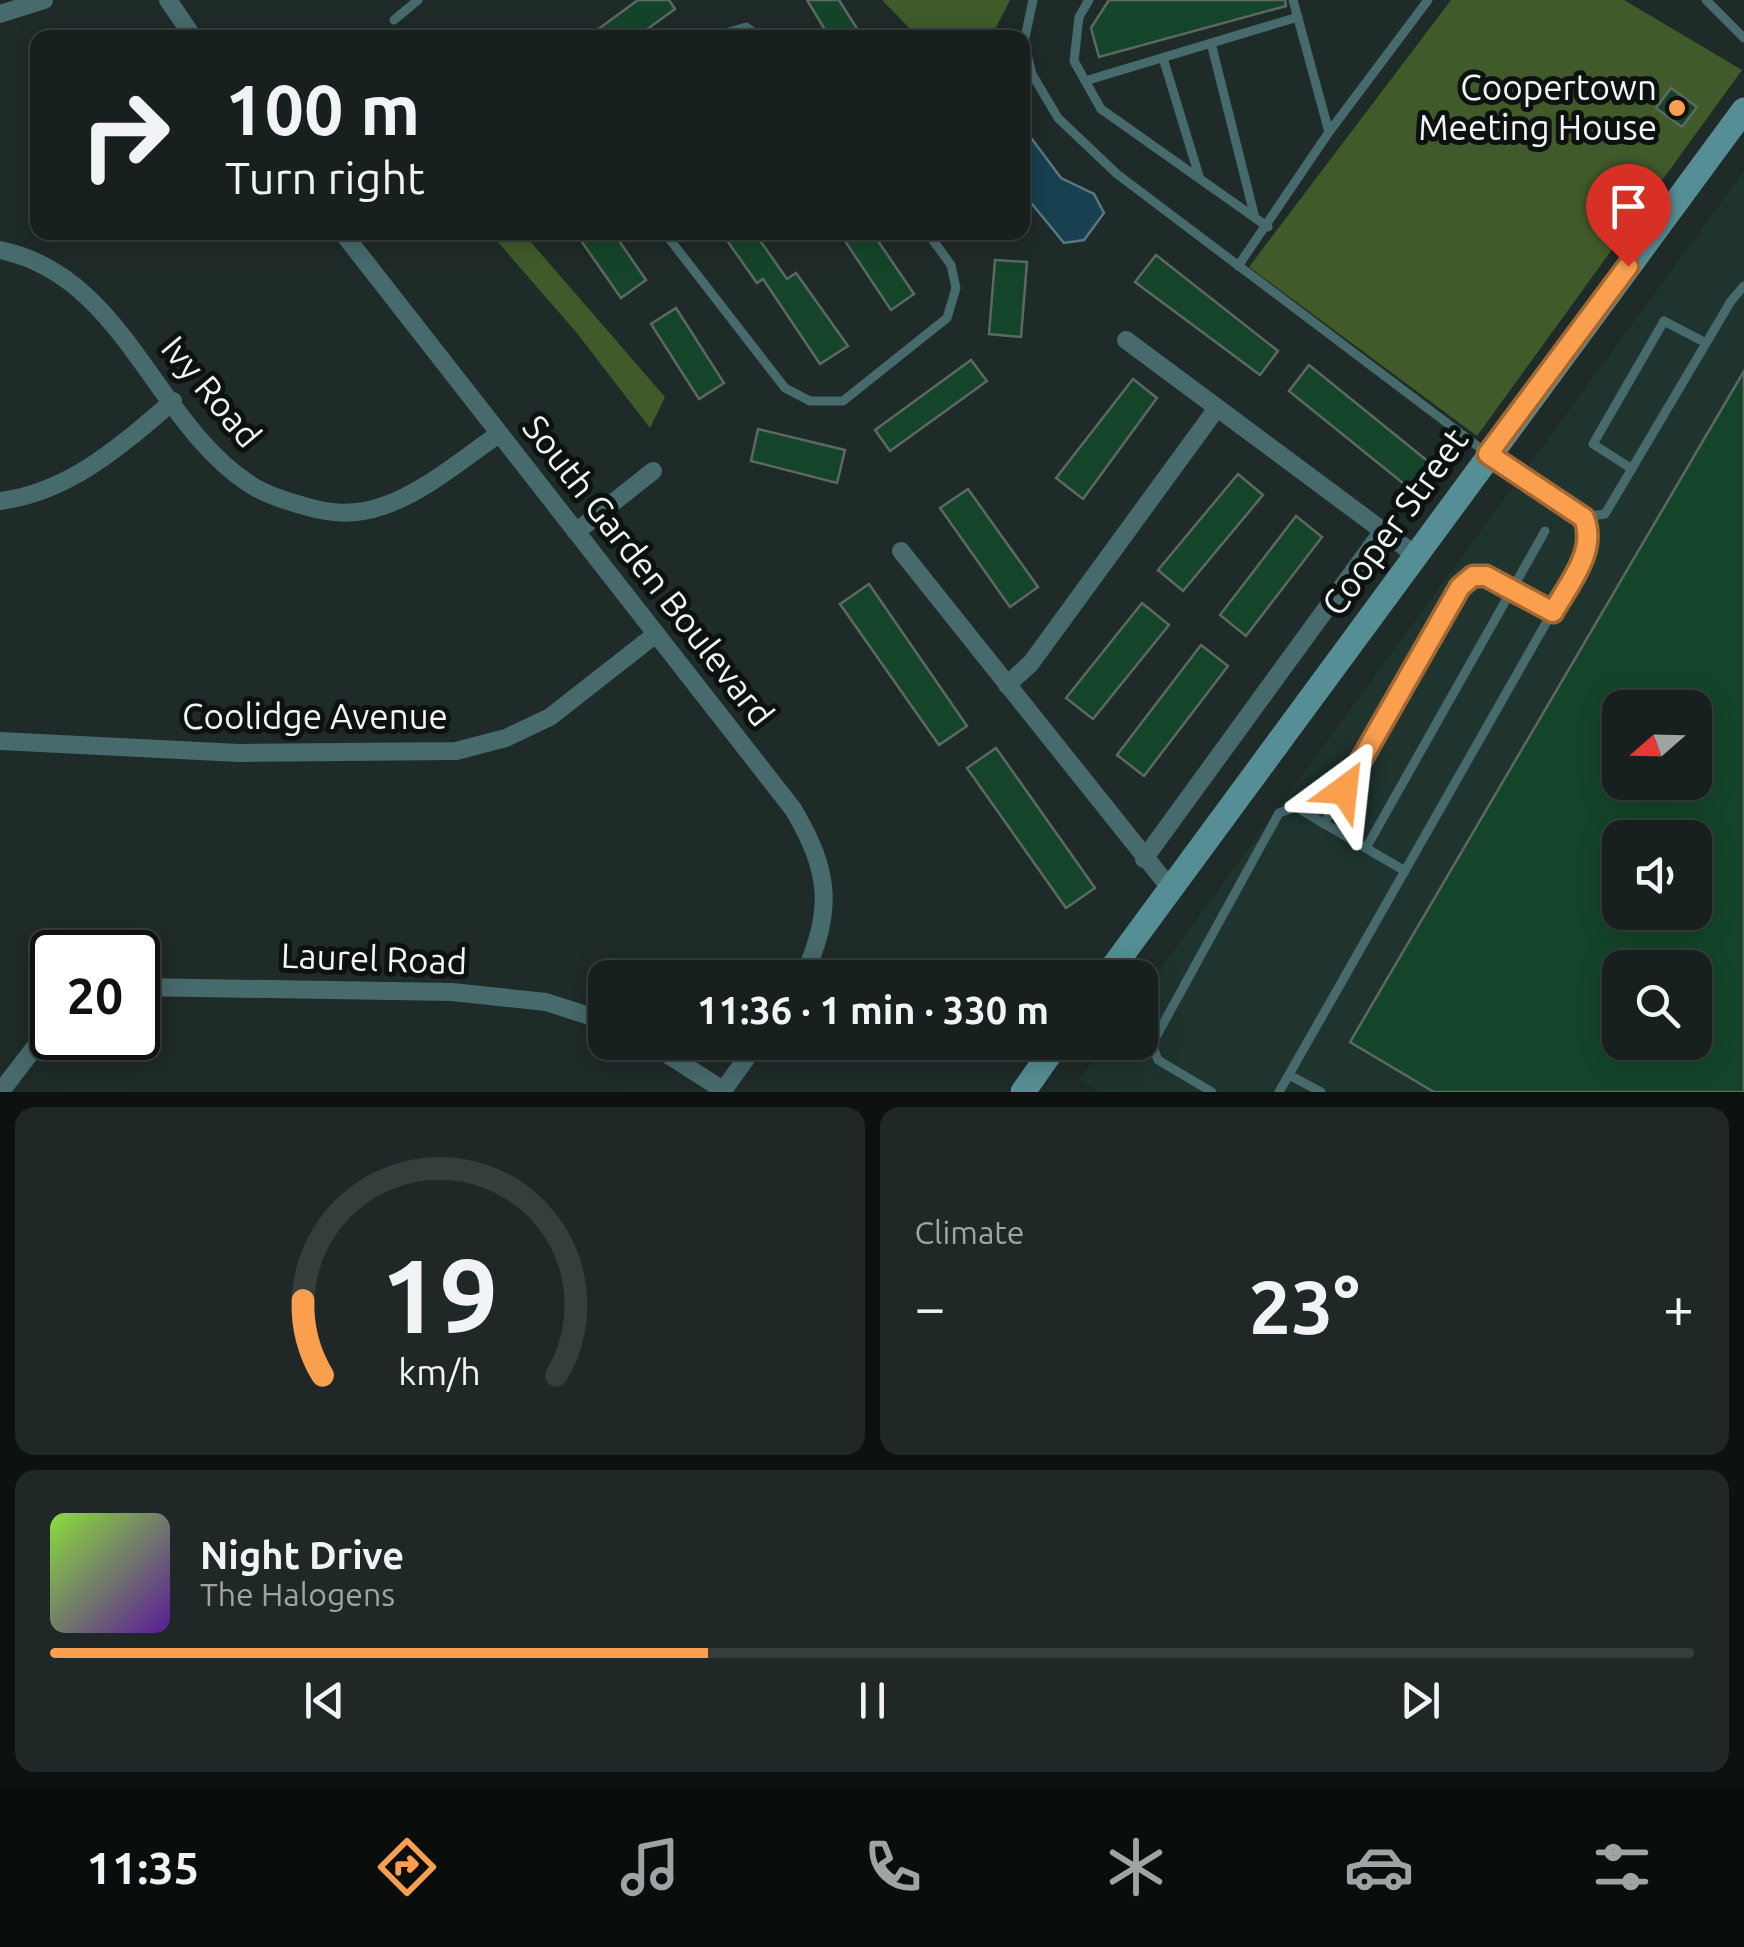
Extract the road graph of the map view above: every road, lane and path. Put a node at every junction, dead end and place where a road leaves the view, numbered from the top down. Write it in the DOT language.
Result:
graph roads {
  1 [pos="44,0"];
  2 [pos="168,0"];
  3 [pos="418,0"];
  4 [pos="1033,0"];
  5 [pos="1090,0"];
  6 [pos="1294,0"];
  7 [pos="1428,0"];
  8 [pos="1706,0"];
  9 [pos="0,14"];
  10 [pos="1298,18"];
  11 [pos="394,20"];
  12 [pos="189,30"];
  13 [pos="1027,30"];
  14 [pos="1744,38"];
  15 [pos="1210,44"];
  16 [pos="1163,58"];
  17 [pos="1030,75"];
  18 [pos="1085,81"];
  19 [pos="1744,110"];
  20 [pos="1330,132"];
  21 [pos="1200,179"];
  22 [pos="1255,218"];
  23 [pos="1268,227"];
  24 [pos="348,240"];
  25 [pos="670,240"];
  26 [pos="933,240"];
  27 [pos="0,250"];
  28 [pos="1238,266"];
  29 [pos="1744,286"];
  30 [pos="1126,340"];
  31 [pos="1706,343"];
  32 [pos="173,401"];
  33 [pos="1218,408"];
  34 [pos="499,434"];
  35 [pos="1488,454"];
  36 [pos="1632,469"];
  37 [pos="654,472"];
  38 [pos="0,501"];
  39 [pos="1584,518"];
  40 [pos="576,532"];
  41 [pos="1382,532"];
  42 [pos="1545,532"];
  43 [pos="901,551"];
  44 [pos="1414,554"];
  45 [pos="1513,590"];
  46 [pos="1553,612"];
  47 [pos="656,634"];
  48 [pos="1006,685"];
  49 [pos="0,740"];
  50 [pos="1324,824"];
  51 [pos="1366,848"];
  52 [pos="1144,859"];
  53 [pos="1406,871"];
  54 [pos="1170,888"];
  55 [pos="811,960"];
  56 [pos="1119,960"];
  57 [pos="160,988"];
  58 [pos="588,1016"];
  59 [pos="30,1054"];
  60 [pos="675,1060"];
  61 [pos="745,1060"];
  62 [pos="1045,1060"];
  63 [pos="1289,1075"];
  64 [pos="6,1086"];
  65 [pos="722,1091"];
  66 [pos="1022,1092"];
  67 [pos="1212,1092"];
  68 [pos="1280,1092"];
  69 [pos="1321,1092"];
  1 -- 9 [label="street"];
  2 -- 12 [label="street"];
  3 -- 11 [label="lane"];
  4 -- 13 [label="lane"];
  5 -- 18 [label="lane"];
  6 -- 10 [label="lane"];
  7 -- 20 [label="lane"];
  8 -- 14 [label="lane"];
  10 -- 15 [label="lane"];
  10 -- 20 [label="lane"];
  15 -- 16 [label="lane"];
  15 -- 22 [label="lane"];
  16 -- 18 [label="lane"];
  16 -- 21 [label="lane"];
  17 -- 28 [label="lane"];
  18 -- 21 [label="lane"];
  19 -- 35 [label="street, Cooper Street"];
  20 -- 23 [label="lane"];
  21 -- 22 [label="lane"];
  22 -- 23 [label="lane"];
  23 -- 28 [label="lane"];
  24 -- 34 [label="street, South Garden Boulevard"];
  25 -- 26 [label="lane"];
  27 -- 32 [label="street, Ivy Road"];
  28 -- 35 [label="lane"];
  29 -- 31 [label="lane"];
  30 -- 33 [label="street"];
  31 -- 36 [label="lane"];
  31 -- 36 [label="lane"];
  32 -- 34 [label="street, Ivy Road"];
  32 -- 38 [label="street"];
  33 -- 41 [label="street"];
  33 -- 48 [label="street"];
  34 -- 40 [label="street, South Garden Boulevard"];
  35 -- 39 [label="lane"];
  35 -- 44 [label="street, Cooper Street"];
  36 -- 39 [label="lane"];
  37 -- 40 [label="street"];
  39 -- 46 [label="lane"];
  40 -- 47 [label="street, South Garden Boulevard"];
  41 -- 44 [label="street"];
  41 -- 52 [label="street"];
  42 -- 45 [label="lane"];
  43 -- 48 [label="street"];
  44 -- 54 [label="street, Cooper Street"];
  45 -- 46 [label="lane"];
  45 -- 50 [label="lane"];
  45 -- 51 [label="lane"];
  46 -- 53 [label="lane"];
  47 -- 49 [label="street, Coolidge Avenue"];
  47 -- 55 [label="street, South Garden Boulevard"];
  48 -- 52 [label="street"];
  50 -- 51 [label="lane"];
  50 -- 67 [label="lane"];
  51 -- 53 [label="lane"];
  52 -- 54 [label="street"];
  53 -- 63 [label="lane"];
  54 -- 56 [label="street, Cooper Street"];
  57 -- 58 [label="street, Laurel Road"];
  59 -- 64 [label="street"];
  60 -- 65 [label="street"];
  61 -- 65 [label="street"];
  62 -- 66 [label="street"];
  63 -- 68 [label="lane"];
  63 -- 69 [label="lane"];
}
